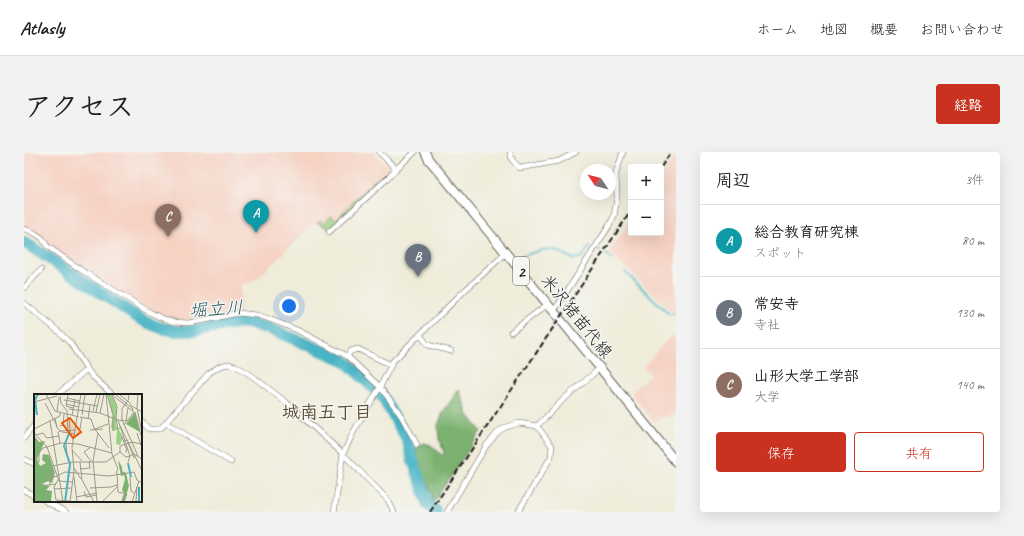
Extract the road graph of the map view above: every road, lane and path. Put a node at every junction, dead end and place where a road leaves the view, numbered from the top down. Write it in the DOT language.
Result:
graph roads {
  1 [pos="379,152"];
  2 [pos="416,152"];
  3 [pos="424,152"];
  4 [pos="510,152"];
  5 [pos="576,152"];
  6 [pos="623,152"];
  7 [pos="396,169"];
  8 [pos="24,229"];
  9 [pos="329,232"];
  10 [pos="506,253"];
  11 [pos="41,270"];
  12 [pos="24,288"];
  13 [pos="24,303"];
  14 [pos="551,308"];
  15 [pos="511,332"];
  16 [pos="420,335"];
  17 [pos="451,351"];
  18 [pos="347,356"];
  19 [pos="391,365"];
  20 [pos="600,368"];
  21 [pos="87,369"];
  22 [pos="379,388"];
  23 [pos="58,394"];
  24 [pos="112,394"];
  25 [pos="142,422"];
  26 [pos="166,423"];
  27 [pos="34,425"];
  28 [pos="537,426"];
  29 [pos="24,438"];
  30 [pos="417,445"];
  31 [pos="343,454"];
  32 [pos="24,459"];
  33 [pos="231,462"];
  34 [pos="676,462"];
  35 [pos="34,464"];
  36 [pos="24,490"];
  37 [pos="34,495"];
  38 [pos="47,502"];
  39 [pos="66,512"];
  40 [pos="334,512"];
  41 [pos="394,512"];
  42 [pos="447,512"];
  43 [pos="518,512"];
  1 -- 7 [label="street"];
  2 -- 7 [label="street"];
  3 -- 10 [label="main road, 米沢猪苗代線 / 2"];
  4 -- 5 [label="street"];
  6 -- 14 [label="street"];
  7 -- 9 [label="street"];
  8 -- 18 [label="street"];
  10 -- 14 [label="main road, 米沢猪苗代線 / 2"];
  10 -- 16 [label="street"];
  11 -- 12 [label="street"];
  13 -- 21 [label="street"];
  14 -- 15 [label="street"];
  14 -- 20 [label="main road, 米沢猪苗代線 / 2"];
  16 -- 17 [label="street"];
  16 -- 19 [label="street"];
  18 -- 19 [label="street"];
  18 -- 22 [label="street"];
  19 -- 22 [label="street"];
  20 -- 28 [label="street"];
  20 -- 34 [label="main road, 米沢猪苗代線 / 2"];
  21 -- 23 [label="street"];
  21 -- 24 [label="street"];
  22 -- 30 [label="street"];
  22 -- 31 [label="street"];
  25 -- 26 [label="street"];
  26 -- 31 [label="street"];
  26 -- 33 [label="street"];
  27 -- 29 [label="street"];
  28 -- 42 [label="street"];
  28 -- 43 [label="street"];
  31 -- 40 [label="street"];
  31 -- 41 [label="street"];
  32 -- 35 [label="street"];
  36 -- 37 [label="street"];
  38 -- 39 [label="street"];
}
